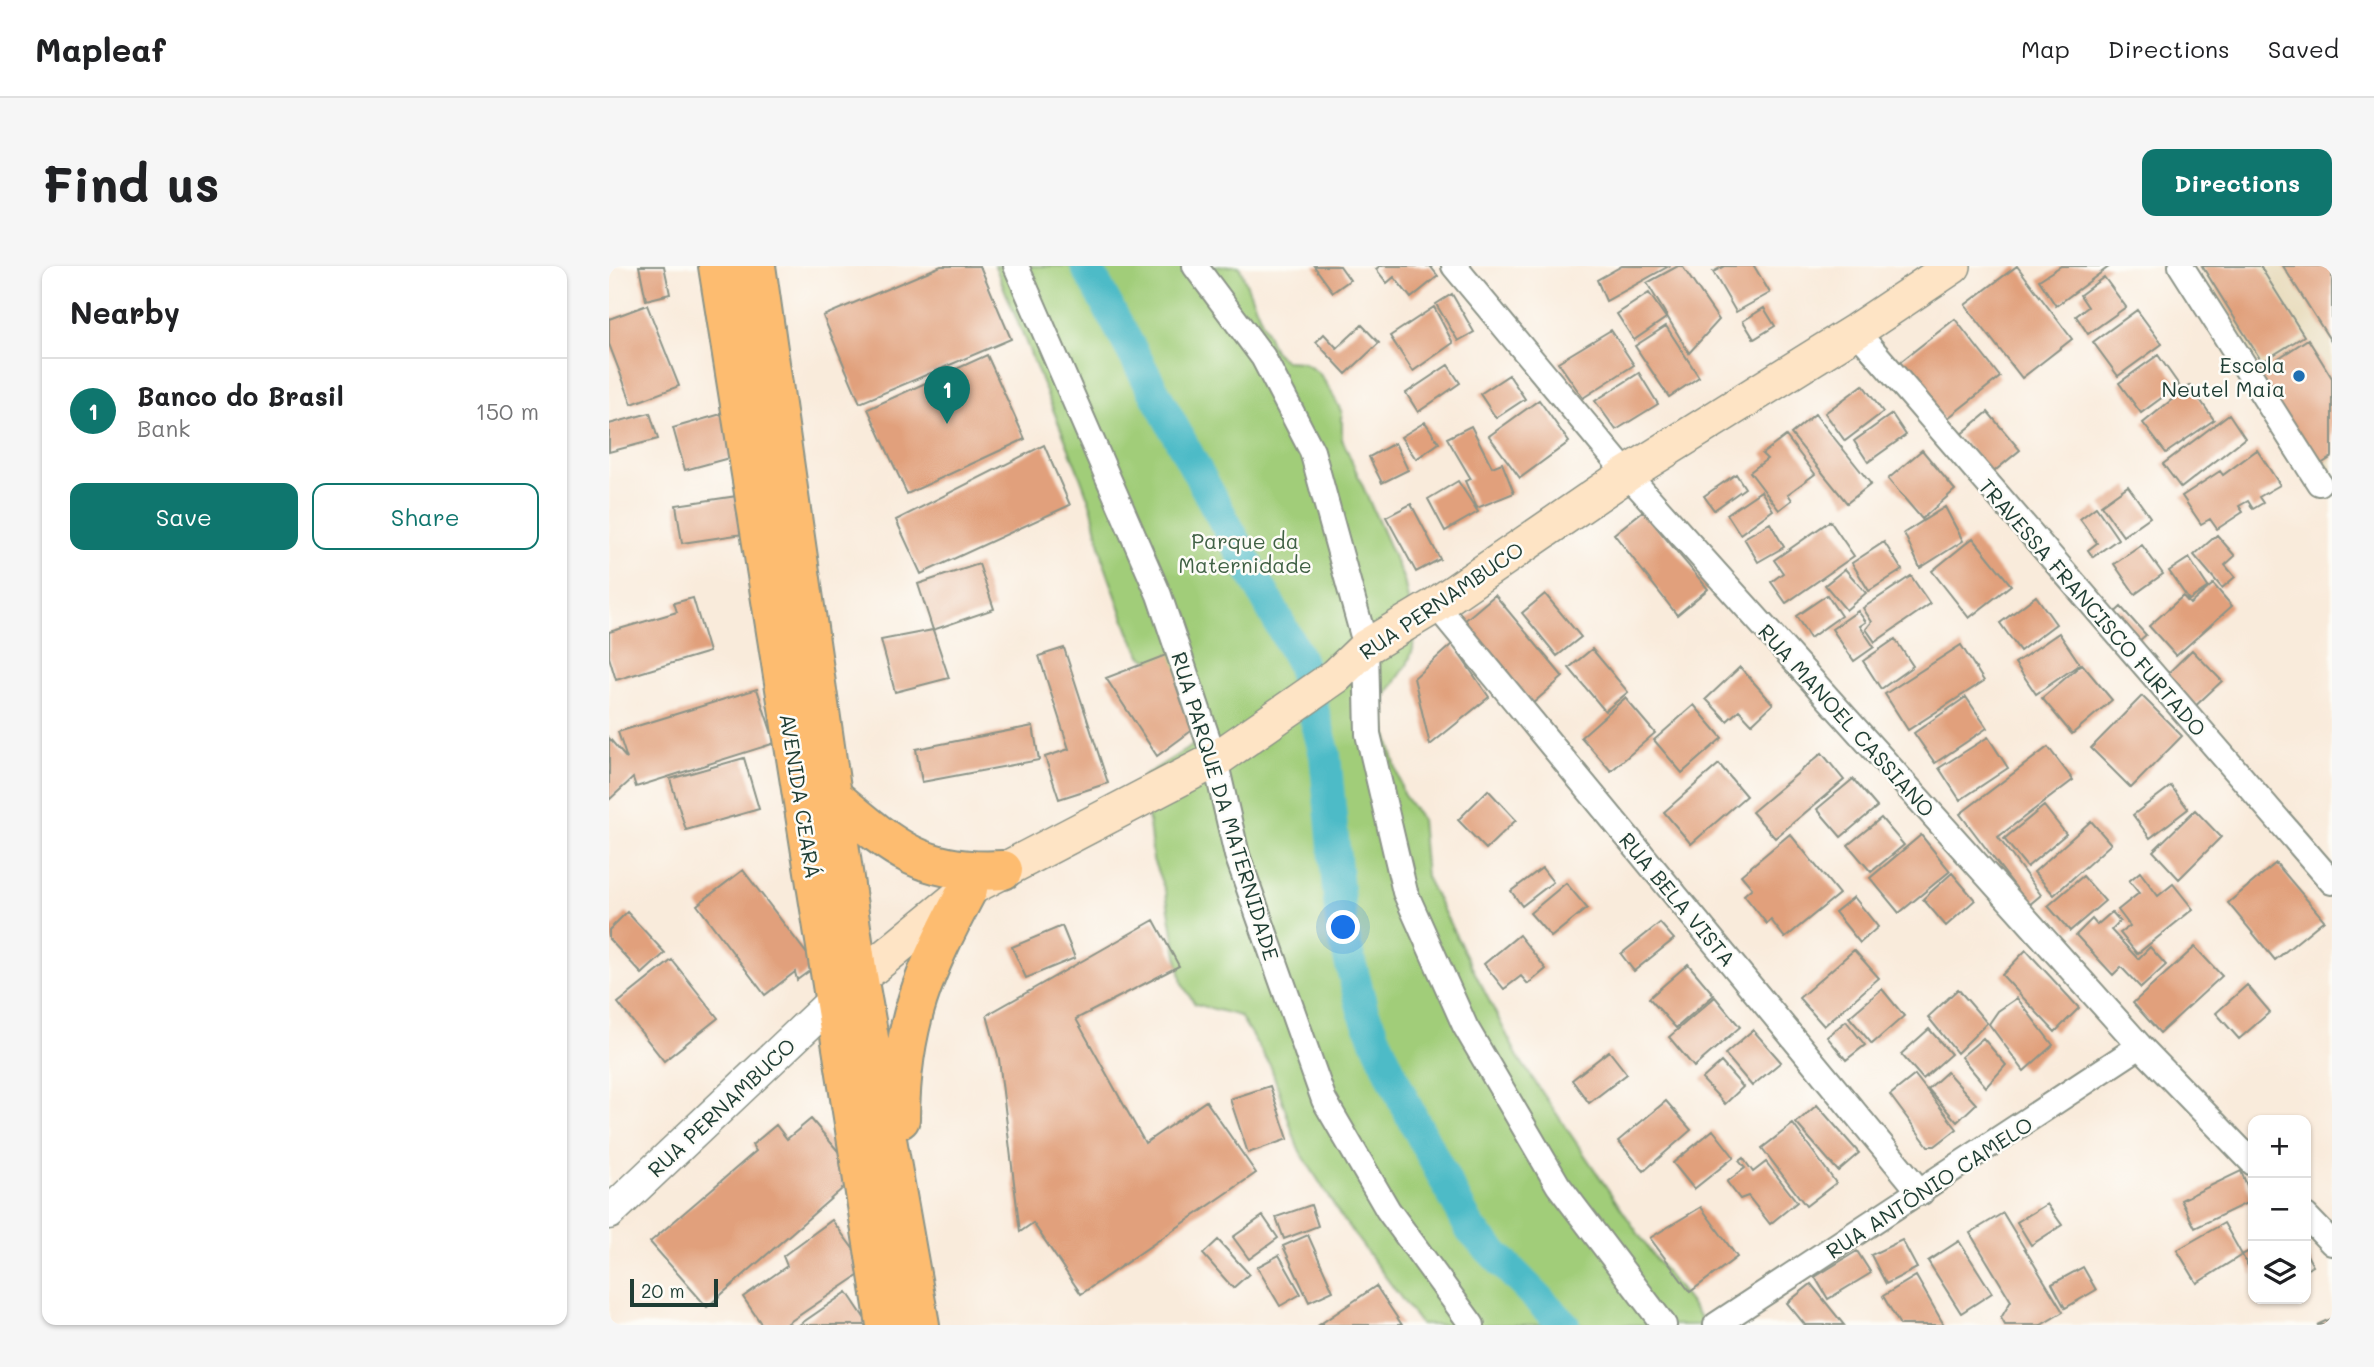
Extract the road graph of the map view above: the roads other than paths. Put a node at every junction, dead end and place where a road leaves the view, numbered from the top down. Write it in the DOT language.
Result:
graph roads {
  1 [pos="718,266"];
  2 [pos="757,266"];
  3 [pos="1016,266"];
  4 [pos="1195,266"];
  5 [pos="1454,266"];
  6 [pos="1953,266"];
  7 [pos="2181,266"];
  8 [pos="1856,331"];
  9 [pos="1627,474"];
  10 [pos="2319,483"];
  11 [pos="1436,605"];
  12 [pos="1366,647"];
  13 [pos="1215,760"];
  14 [pos="832,796"];
  15 [pos="1003,870"];
  16 [pos="2332,882"];
  17 [pos="968,889"];
  18 [pos="846,988"];
  19 [pos="2140,1046"];
  20 [pos="2248,1158"];
  21 [pos="1921,1193"];
  22 [pos="900,1208"];
  23 [pos="609,1213"];
  24 [pos="2311,1221"];
  25 [pos="2332,1243"];
  26 [pos="886,1325"];
  27 [pos="920,1325"];
  28 [pos="1472,1325"];
  29 [pos="1664,1325"];
  30 [pos="1716,1325"];
  1 -- 18 [label="main road, AVENIDA CEARÁ"];
  2 -- 14 [label="main road, AVENIDA CEARÁ"];
  3 -- 13 [label="street, RUA PARQUE DA MATERNIDADE"];
  4 -- 12 [label="street"];
  5 -- 9 [label="street, RUA MANOEL CASSIANO"];
  6 -- 8 [label="main road, RUA PERNAMBUCO"];
  7 -- 10 [label="street"];
  8 -- 9 [label="main road, RUA PERNAMBUCO"];
  8 -- 16 [label="street, TRAVESSA FRANCISCO FURTADO"];
  9 -- 11 [label="main road, RUA PERNAMBUCO"];
  9 -- 19 [label="street, RUA MANOEL CASSIANO"];
  11 -- 12 [label="main road, RUA PERNAMBUCO"];
  11 -- 21 [label="street, RUA BELA VISTA"];
  12 -- 13 [label="main road, RUA PERNAMBUCO"];
  12 -- 29 [label="street"];
  13 -- 15 [label="main road, RUA PERNAMBUCO"];
  13 -- 28 [label="street, RUA PARQUE DA MATERNIDADE"];
  14 -- 15 [label="main road"];
  14 -- 18 [label="main road, AVENIDA CEARÁ"];
  15 -- 17 [label="main road, RUA PERNAMBUCO"];
  17 -- 18 [label="main road, RUA PERNAMBUCO"];
  17 -- 22 [label="main road"];
  18 -- 22 [label="main road, AVENIDA CEARÁ"];
  18 -- 23 [label="street, RUA PERNAMBUCO"];
  18 -- 26 [label="main road, AVENIDA CEARÁ"];
  19 -- 20 [label="street, RUA MANOEL CASSIANO"];
  19 -- 21 [label="street, RUA ANTÔNIO CAMELO"];
  21 -- 30 [label="street, RUA ANTÔNIO CAMELO"];
  22 -- 27 [label="main road, AVENIDA CEARÁ"];
  24 -- 25 [label="street"];
}
